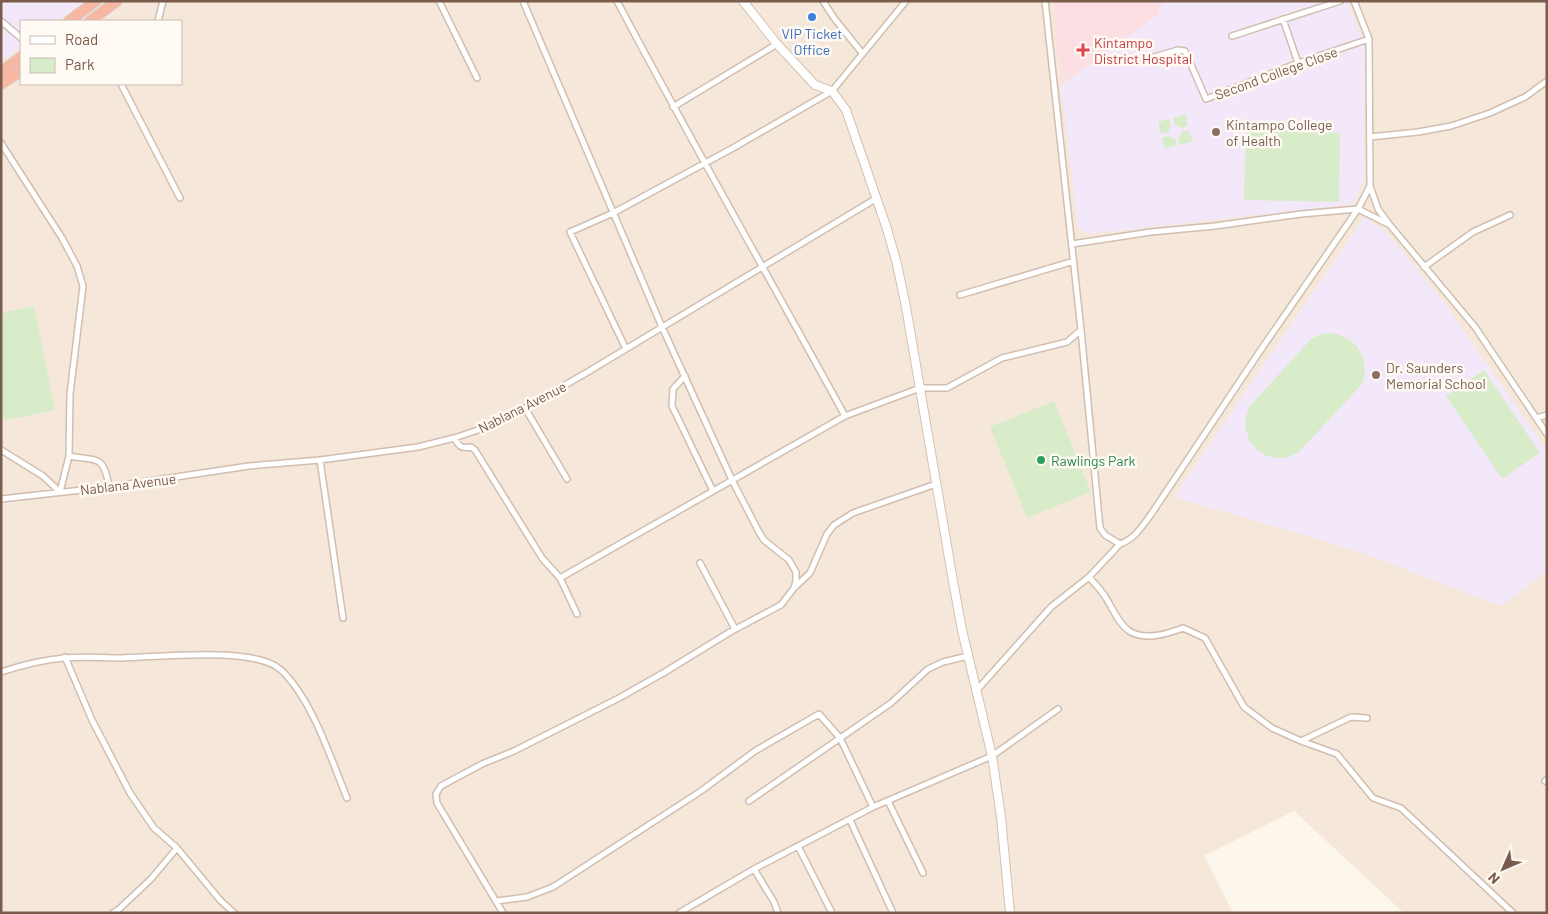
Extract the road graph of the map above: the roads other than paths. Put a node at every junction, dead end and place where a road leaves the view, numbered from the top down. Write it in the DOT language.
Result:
graph roads {
  1 [pos="96,1"];
  2 [pos="117,1"];
  3 [pos="163,1"];
  4 [pos="439,1"];
  5 [pos="523,1"];
  6 [pos="617,1"];
  7 [pos="743,1"];
  8 [pos="823,1"];
  9 [pos="906,1"];
  10 [pos="1045,1"];
  11 [pos="1340,1"];
  12 [pos="1354,1"];
  13 [pos="1283,19"];
  14 [pos="70,20"];
  15 [pos="91,20"];
  16 [pos="158,20"];
  17 [pos="1,21"];
  18 [pos="1232,36"];
  19 [pos="20,37"];
  20 [pos="1369,39"];
  21 [pos="777,44"];
  22 [pos="862,53"];
  23 [pos="1154,57"];
  24 [pos="20,58"];
  25 [pos="1298,63"];
  26 [pos="20,71"];
  27 [pos="1,72"];
  28 [pos="477,78"];
  29 [pos="1547,81"];
  30 [pos="1,84"];
  31 [pos="122,85"];
  32 [pos="832,91"];
  33 [pos="673,107"];
  34 [pos="1370,137"];
  35 [pos="1,143"];
  36 [pos="705,162"];
  37 [pos="1370,186"];
  38 [pos="180,198"];
  39 [pos="877,198"];
  40 [pos="1358,209"];
  41 [pos="613,212"];
  42 [pos="1510,215"];
  43 [pos="1389,224"];
  44 [pos="1072,244"];
  45 [pos="1074,261"];
  46 [pos="764,267"];
  47 [pos="1424,267"];
  48 [pos="960,295"];
  49 [pos="662,328"];
  50 [pos="1081,330"];
  51 [pos="626,349"];
  52 [pos="685,376"];
  53 [pos="920,388"];
  54 [pos="525,408"];
  55 [pos="1547,415"];
  56 [pos="845,416"];
  57 [pos="1536,418"];
  58 [pos="1547,434"];
  59 [pos="454,438"];
  60 [pos="1,450"];
  61 [pos="69,456"];
  62 [pos="320,460"];
  63 [pos="567,478"];
  64 [pos="732,480"];
  65 [pos="936,484"];
  66 [pos="109,487"];
  67 [pos="713,491"];
  68 [pos="60,492"];
  69 [pos="1,499"];
  70 [pos="1120,544"];
  71 [pos="700,563"];
  72 [pos="1089,577"];
  73 [pos="560,578"];
  74 [pos="794,588"];
  75 [pos="577,614"];
  76 [pos="343,618"];
  77 [pos="735,629"];
  78 [pos="968,656"];
  79 [pos="66,658"];
  80 [pos="1,672"];
  81 [pos="977,690"];
  82 [pos="1058,710"];
  83 [pos="1368,718"];
  84 [pos="840,738"];
  85 [pos="1301,742"];
  86 [pos="992,756"];
  87 [pos="347,798"];
  88 [pos="749,801"];
  89 [pos="888,801"];
  90 [pos="874,807"];
  91 [pos="850,820"];
  92 [pos="798,846"];
  93 [pos="177,848"];
  94 [pos="754,869"];
  95 [pos="922,873"];
  96 [pos="496,901"];
  97 [pos="113,913"];
  98 [pos="234,913"];
  99 [pos="503,913"];
  100 [pos="679,913"];
  101 [pos="778,913"];
  102 [pos="832,913"];
  103 [pos="893,913"];
  104 [pos="1010,913"];
  105 [pos="1513,913"];
  1 -- 14 [label="highway"];
  2 -- 15 [label="highway"];
  3 -- 16 [label="street"];
  4 -- 28 [label="street"];
  5 -- 41 [label="street"];
  6 -- 33 [label="street"];
  7 -- 21 [label="main road"];
  8 -- 22 [label="street"];
  9 -- 22 [label="street"];
  10 -- 44 [label="street"];
  11 -- 13 [label="street"];
  12 -- 20 [label="street"];
  13 -- 18 [label="street"];
  13 -- 25 [label="street"];
  17 -- 19 [label="street"];
  20 -- 25 [label="street, Second College Close"];
  20 -- 34 [label="street"];
  21 -- 32 [label="main road"];
  21 -- 33 [label="street"];
  22 -- 32 [label="street"];
  23 -- 25 [label="street, Second College Close"];
  24 -- 27 [label="highway"];
  26 -- 30 [label="highway"];
  29 -- 34 [label="street"];
  31 -- 38 [label="street"];
  32 -- 36 [label="street"];
  32 -- 39 [label="main road"];
  33 -- 36 [label="street"];
  34 -- 37 [label="street"];
  35 -- 61 [label="street"];
  36 -- 41 [label="street"];
  36 -- 46 [label="street"];
  37 -- 40 [label="street"];
  37 -- 43 [label="street"];
  39 -- 46 [label="street, Nablana Avenue"];
  39 -- 53 [label="main road"];
  40 -- 43 [label="street"];
  40 -- 44 [label="street"];
  40 -- 70 [label="street"];
  41 -- 49 [label="street"];
  41 -- 51 [label="street"];
  42 -- 47 [label="street"];
  43 -- 47 [label="street"];
  44 -- 45 [label="street"];
  45 -- 48 [label="street"];
  45 -- 50 [label="street"];
  46 -- 49 [label="street, Nablana Avenue"];
  46 -- 56 [label="street"];
  47 -- 57 [label="street"];
  49 -- 51 [label="street, Nablana Avenue"];
  49 -- 52 [label="street"];
  50 -- 53 [label="street"];
  50 -- 70 [label="street"];
  51 -- 54 [label="street, Nablana Avenue"];
  52 -- 64 [label="street"];
  52 -- 67 [label="street"];
  53 -- 56 [label="street"];
  53 -- 65 [label="main road"];
  54 -- 59 [label="street, Nablana Avenue"];
  54 -- 63 [label="street"];
  55 -- 57 [label="street"];
  56 -- 64 [label="street"];
  57 -- 58 [label="street"];
  59 -- 62 [label="street, Nablana Avenue"];
  59 -- 73 [label="street"];
  60 -- 68 [label="street"];
  61 -- 66 [label="street"];
  61 -- 68 [label="street"];
  62 -- 66 [label="street, Nablana Avenue"];
  62 -- 76 [label="street"];
  64 -- 67 [label="street"];
  64 -- 74 [label="street"];
  65 -- 74 [label="street"];
  65 -- 78 [label="main road"];
  66 -- 68 [label="street, Nablana Avenue"];
  67 -- 73 [label="street"];
  68 -- 69 [label="street, Nablana Avenue"];
  70 -- 72 [label="street"];
  71 -- 77 [label="street"];
  72 -- 81 [label="street"];
  72 -- 85 [label="street"];
  73 -- 75 [label="street"];
  74 -- 77 [label="street"];
  77 -- 96 [label="street"];
  78 -- 81 [label="main road"];
  78 -- 84 [label="street"];
  79 -- 80 [label="street"];
  79 -- 87 [label="street"];
  79 -- 93 [label="street"];
  81 -- 86 [label="main road"];
  82 -- 86 [label="street"];
  83 -- 85 [label="street"];
  84 -- 88 [label="street"];
  84 -- 90 [label="street"];
  84 -- 96 [label="street"];
  85 -- 105 [label="street"];
  86 -- 89 [label="street"];
  86 -- 104 [label="main road"];
  89 -- 90 [label="street"];
  89 -- 95 [label="street"];
  90 -- 91 [label="street"];
  91 -- 92 [label="street"];
  91 -- 103 [label="street"];
  92 -- 94 [label="street"];
  92 -- 102 [label="street"];
  93 -- 97 [label="street"];
  93 -- 98 [label="street"];
  94 -- 100 [label="street"];
  94 -- 101 [label="street"];
  96 -- 99 [label="street"];
}
